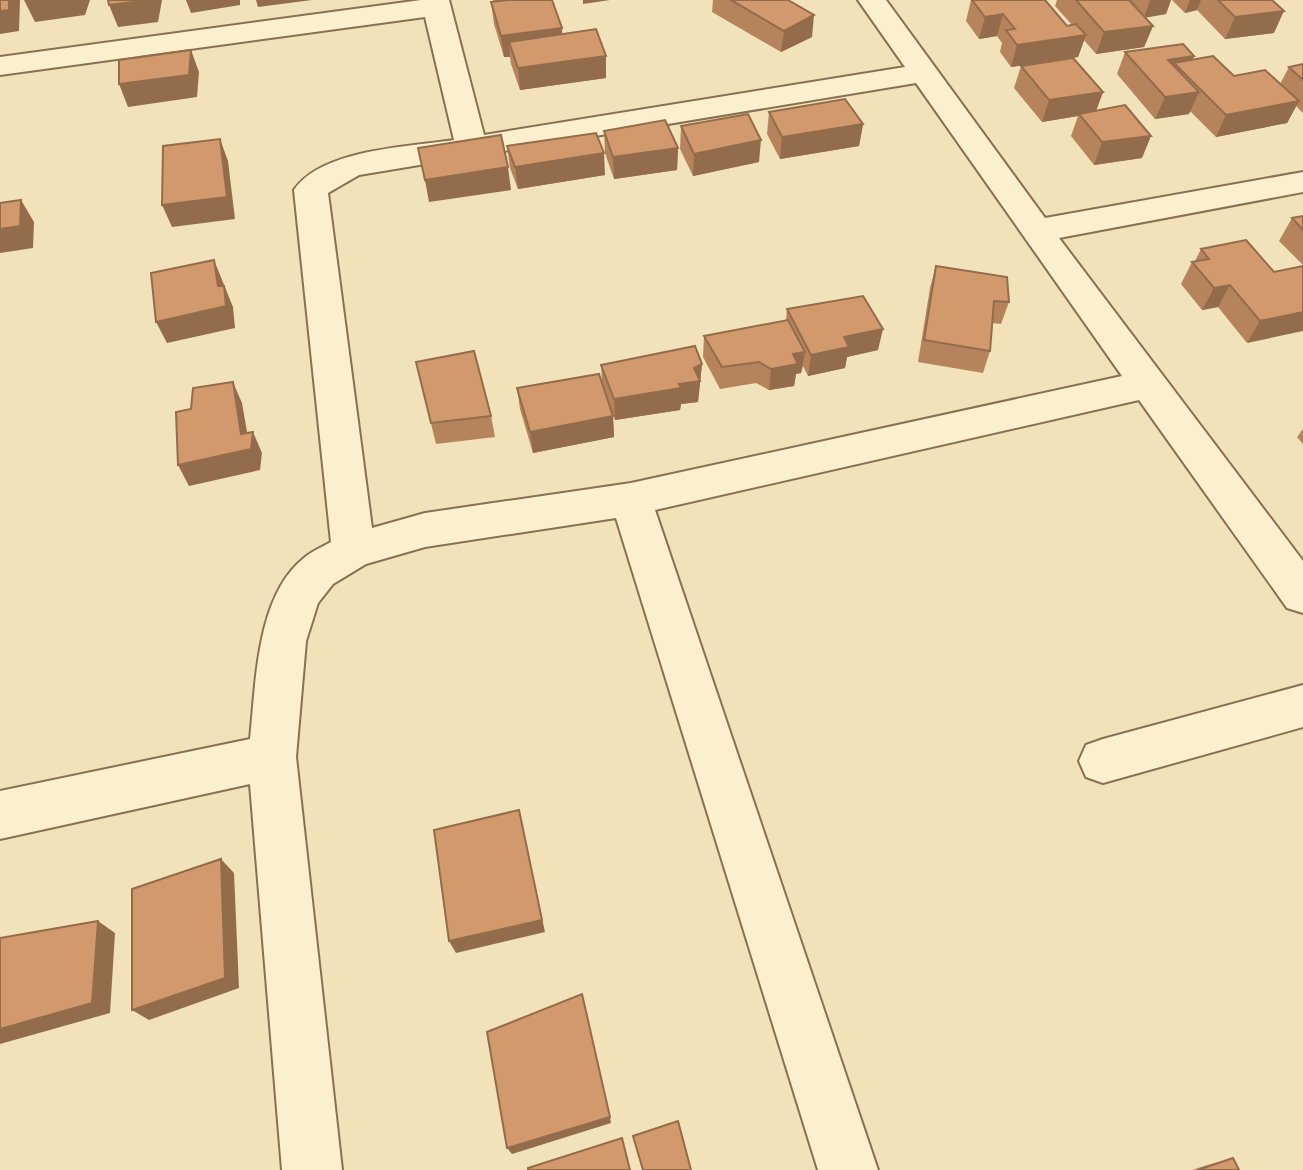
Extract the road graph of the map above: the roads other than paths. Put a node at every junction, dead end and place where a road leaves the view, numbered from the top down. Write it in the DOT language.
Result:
graph roads {
  1 [pos="872,0"];
  2 [pos="436,3"];
  3 [pos="0,66"];
  4 [pos="925,73"];
  5 [pos="471,145"];
  6 [pos="1303,182"];
  7 [pos="1036,231"];
  8 [pos="1147,384"];
  9 [pos="631,499"];
  10 [pos="353,550"];
  11 [pos="1303,595"];
  12 [pos="1303,706"];
  13 [pos="272,757"];
  14 [pos="1103,761"];
  15 [pos="0,815"];
  16 [pos="312,1170"];
  17 [pos="848,1170"];
  1 -- 4 [label="street"];
  2 -- 3 [label="street"];
  2 -- 5 [label="street"];
  4 -- 5 [label="street"];
  4 -- 7 [label="street"];
  5 -- 10 [label="street"];
  6 -- 7 [label="street"];
  7 -- 8 [label="street"];
  8 -- 9 [label="street"];
  8 -- 11 [label="street"];
  9 -- 10 [label="street"];
  9 -- 17 [label="street"];
  10 -- 13 [label="street"];
  12 -- 14 [label="street"];
  13 -- 15 [label="street"];
  13 -- 16 [label="street"];
}
